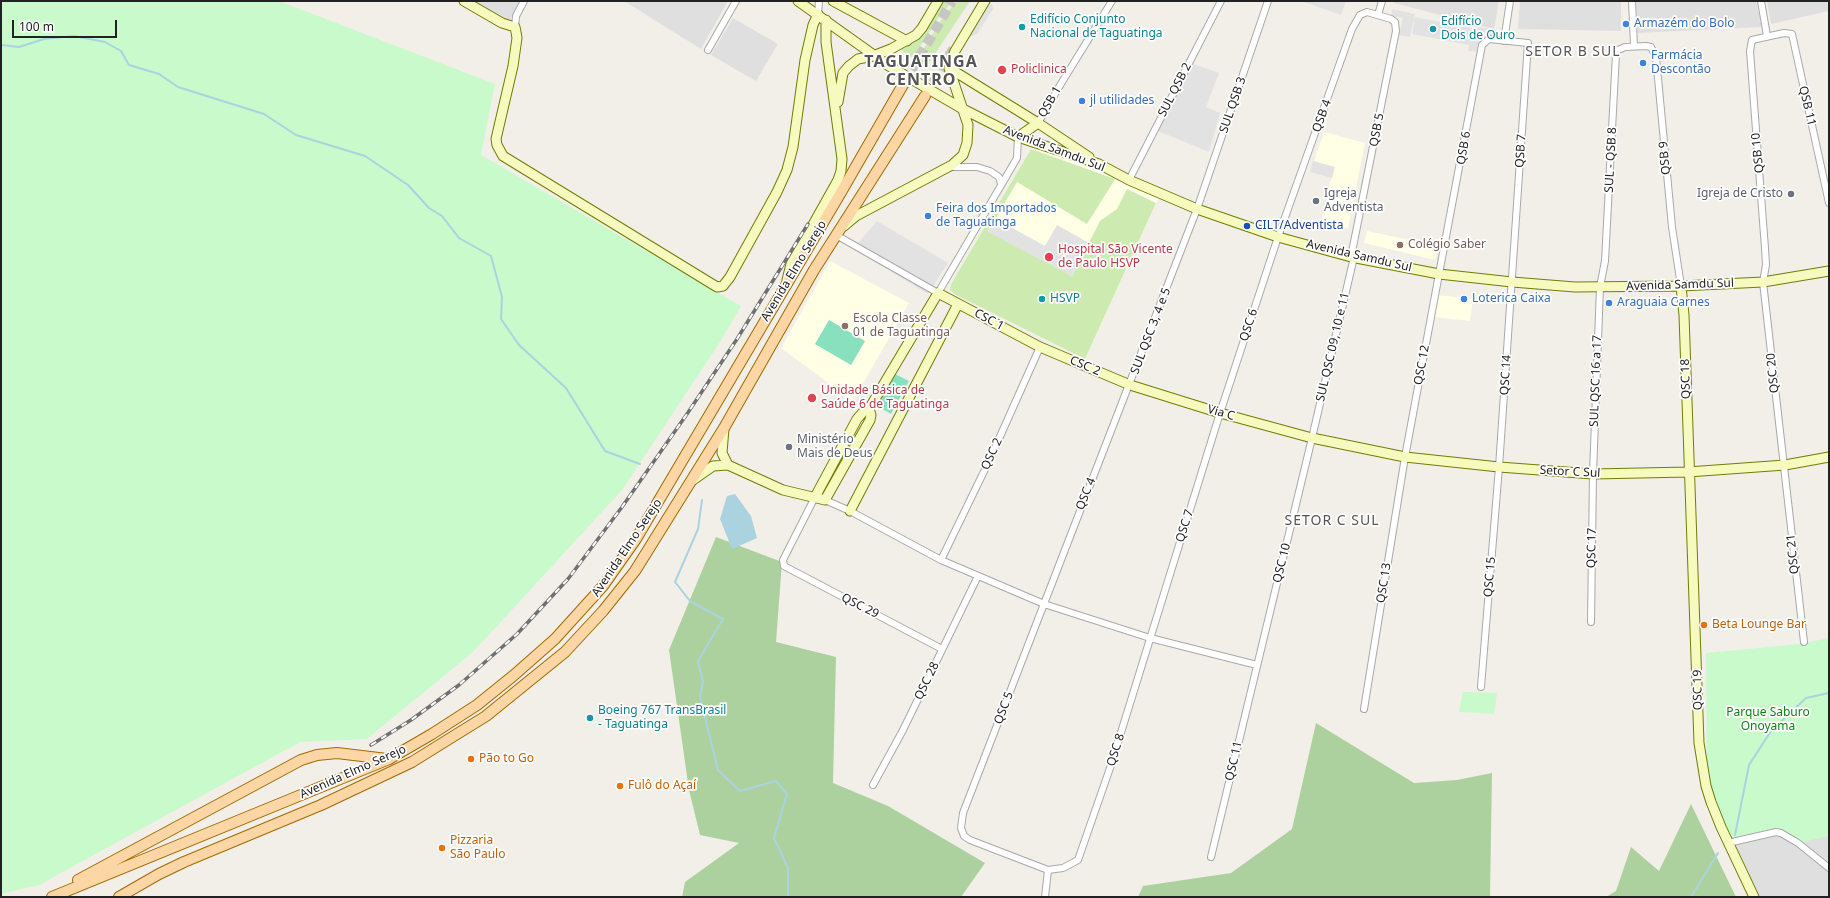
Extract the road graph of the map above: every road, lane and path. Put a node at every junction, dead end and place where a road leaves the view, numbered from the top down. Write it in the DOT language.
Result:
graph roads {
  1 [pos="464,1"];
  2 [pos="524,1"];
  3 [pos="736,1"];
  4 [pos="798,1"];
  5 [pos="819,1"];
  6 [pos="833,1"];
  7 [pos="938,1"];
  8 [pos="985,1"];
  9 [pos="1112,1"];
  10 [pos="1221,1"];
  11 [pos="1268,1"];
  12 [pos="1382,1"];
  13 [pos="1510,1"];
  14 [pos="1632,1"];
  15 [pos="1761,1"];
  16 [pos="818,14"];
  17 [pos="1378,14"];
  18 [pos="826,20"];
  19 [pos="515,27"];
  20 [pos="1767,36"];
  21 [pos="1504,40"];
  22 [pos="907,41"];
  23 [pos="1634,46"];
  24 [pos="708,50"];
  25 [pos="873,56"];
  26 [pos="949,68"];
  27 [pos="904,83"];
  28 [pos="925,96"];
  29 [pos="961,108"];
  30 [pos="836,119"];
  31 [pos="1038,123"];
  32 [pos="1018,137"];
  33 [pos="1098,164"];
  34 [pos="949,167"];
  35 [pos="1129,180"];
  36 [pos="1001,184"];
  37 [pos="1829,203"];
  38 [pos="1197,209"];
  39 [pos="836,235"];
  40 [pos="1278,237"];
  41 [pos="1352,257"];
  42 [pos="1829,271"];
  43 [pos="1439,274"];
  44 [pos="787,282"];
  45 [pos="1512,282"];
  46 [pos="1763,282"];
  47 [pos="1681,286"];
  48 [pos="1600,287"];
  49 [pos="938,294"];
  50 [pos="958,304"];
  51 [pos="1040,347"];
  52 [pos="1130,385"];
  53 [pos="869,410"];
  54 [pos="1220,413"];
  55 [pos="724,428"];
  56 [pos="1312,438"];
  57 [pos="1405,457"];
  58 [pos="1829,457"];
  59 [pos="728,465"];
  60 [pos="1785,465"];
  61 [pos="1499,467"];
  62 [pos="1688,472"];
  63 [pos="1593,474"];
  64 [pos="692,480"];
  65 [pos="814,497"];
  66 [pos="825,500"];
  67 [pos="850,511"];
  68 [pos="941,560"];
  69 [pos="978,576"];
  70 [pos="1044,604"];
  71 [pos="1591,622"];
  72 [pos="1150,638"];
  73 [pos="1804,642"];
  74 [pos="942,649"];
  75 [pos="1257,665"];
  76 [pos="1481,687"];
  77 [pos="1364,709"];
  78 [pos="389,759"];
  79 [pos="873,785"];
  80 [pos="1728,843"];
  81 [pos="1212,857"];
  82 [pos="1829,868"];
  83 [pos="1048,870"];
  84 [pos="47,897"];
  85 [pos="52,897"];
  86 [pos="119,897"];
  87 [pos="1045,897"];
  88 [pos="1754,897"];
  1 -- 19 [label="street"];
  2 -- 19 [label="street"];
  3 -- 24 [label="street"];
  4 -- 16 [label="street, Avenida Samdu Sul"];
  5 -- 16 [label="street"];
  6 -- 22 [label="street"];
  7 -- 22 [label="street"];
  8 -- 26 [label="street"];
  9 -- 31 [label="street, QSB 1"];
  10 -- 35 [label="street, SUL QSB 2"];
  11 -- 38 [label="street, SUL QSB 3"];
  12 -- 17 [label="street"];
  13 -- 21 [label="street"];
  14 -- 23 [label="street"];
  15 -- 20 [label="street"];
  16 -- 18 [label="street, Avenida Samdu Sul"];
  16 -- 19 [label="street"];
  17 -- 40 [label="street, QSB 4"];
  17 -- 41 [label="street, QSB 5"];
  18 -- 25 [label="street, Avenida Samdu Sul"];
  18 -- 30 [label="street"];
  20 -- 37 [label="street, QSB 11"];
  20 -- 46 [label="street, QSB 10"];
  21 -- 43 [label="street, QSB 6"];
  21 -- 45 [label="street, QSB 7"];
  22 -- 25 [label="street"];
  23 -- 47 [label="street, QSB 9"];
  23 -- 48 [label="street, SUL - QSB 8"];
  25 -- 29 [label="street, Avenida Samdu Sul"];
  25 -- 30 [label="street"];
  26 -- 29 [label="street"];
  26 -- 31 [label="street"];
  27 -- 44 [label="main road, Avenida Elmo Serejo"];
  28 -- 39 [label="main road, Avenida Elmo Serejo"];
  29 -- 32 [label="street, Avenida Samdu Sul"];
  29 -- 34 [label="street"];
  30 -- 44 [label="street"];
  31 -- 32 [label="street"];
  31 -- 33 [label="street"];
  32 -- 33 [label="street, Avenida Samdu Sul"];
  32 -- 36 [label="street"];
  33 -- 35 [label="street, Avenida Samdu Sul"];
  34 -- 36 [label="street"];
  34 -- 39 [label="street"];
  35 -- 38 [label="street, Avenida Samdu Sul"];
  36 -- 49 [label="street"];
  38 -- 40 [label="street, Avenida Samdu Sul"];
  38 -- 52 [label="street, SUL QSC 3, 4 e 5"];
  39 -- 49 [label="street"];
  39 -- 55 [label="main road, Avenida Elmo Serejo"];
  40 -- 41 [label="street, Avenida Samdu Sul"];
  40 -- 54 [label="street, QSC 6"];
  41 -- 43 [label="street, Avenida Samdu Sul"];
  41 -- 56 [label="street, SUL QSC 09, 10 e 11"];
  42 -- 46 [label="street, Avenida Samdu Sul"];
  43 -- 45 [label="street, Avenida Samdu Sul"];
  43 -- 57 [label="street, QSC 12"];
  44 -- 78 [label="main road, Avenida Elmo Serejo"];
  45 -- 48 [label="street, Avenida Samdu Sul"];
  45 -- 61 [label="street, QSC 14"];
  46 -- 47 [label="street, Avenida Samdu Sul"];
  46 -- 60 [label="street, QSC 20"];
  47 -- 48 [label="street, Avenida Samdu Sul"];
  47 -- 62 [label="street, QSC 18"];
  48 -- 63 [label="street, SUL QSC 16 a 17"];
  49 -- 50 [label="street, CSC 1"];
  49 -- 53 [label="street"];
  50 -- 51 [label="street, CSC 1"];
  50 -- 67 [label="street"];
  51 -- 52 [label="street, CSC 2"];
  51 -- 68 [label="street, QSC 2"];
  52 -- 54 [label="street, Via C"];
  52 -- 70 [label="street, QSC 4"];
  53 -- 65 [label="street"];
  53 -- 66 [label="street"];
  54 -- 56 [label="street, Via C"];
  54 -- 72 [label="street, QSC 7"];
  55 -- 59 [label="street"];
  55 -- 64 [label="main road, Avenida Elmo Serejo"];
  56 -- 57 [label="street, Setor C Sul"];
  56 -- 75 [label="street, QSC 10"];
  57 -- 61 [label="street, Setor C Sul"];
  57 -- 77 [label="street, QSC 13"];
  58 -- 60 [label="street, Setor C Sul"];
  59 -- 64 [label="street"];
  59 -- 65 [label="street"];
  60 -- 62 [label="street, Setor C Sul"];
  60 -- 73 [label="street, QSC 21"];
  61 -- 63 [label="street, Setor C Sul"];
  61 -- 76 [label="street, QSC 15"];
  62 -- 63 [label="street, Setor C Sul"];
  62 -- 80 [label="street, QSC 19"];
  63 -- 71 [label="street, QSC 17"];
  64 -- 86 [label="main road, Avenida Elmo Serejo"];
  65 -- 66 [label="street"];
  65 -- 74 [label="street, QSC 29"];
  66 -- 67 [label="street"];
  67 -- 68 [label="street"];
  68 -- 69 [label="street"];
  69 -- 70 [label="street"];
  69 -- 74 [label="street, QSC 28"];
  70 -- 72 [label="street"];
  70 -- 83 [label="street, QSC 5"];
  72 -- 75 [label="street"];
  72 -- 83 [label="street, QSC 8"];
  74 -- 79 [label="street, QSC 28"];
  75 -- 81 [label="street, QSC 11"];
  78 -- 84 [label="main road"];
  78 -- 85 [label="main road, Avenida Elmo Serejo"];
  80 -- 82 [label="street"];
  80 -- 88 [label="street, QSC 19"];
  83 -- 87 [label="street"];
}
